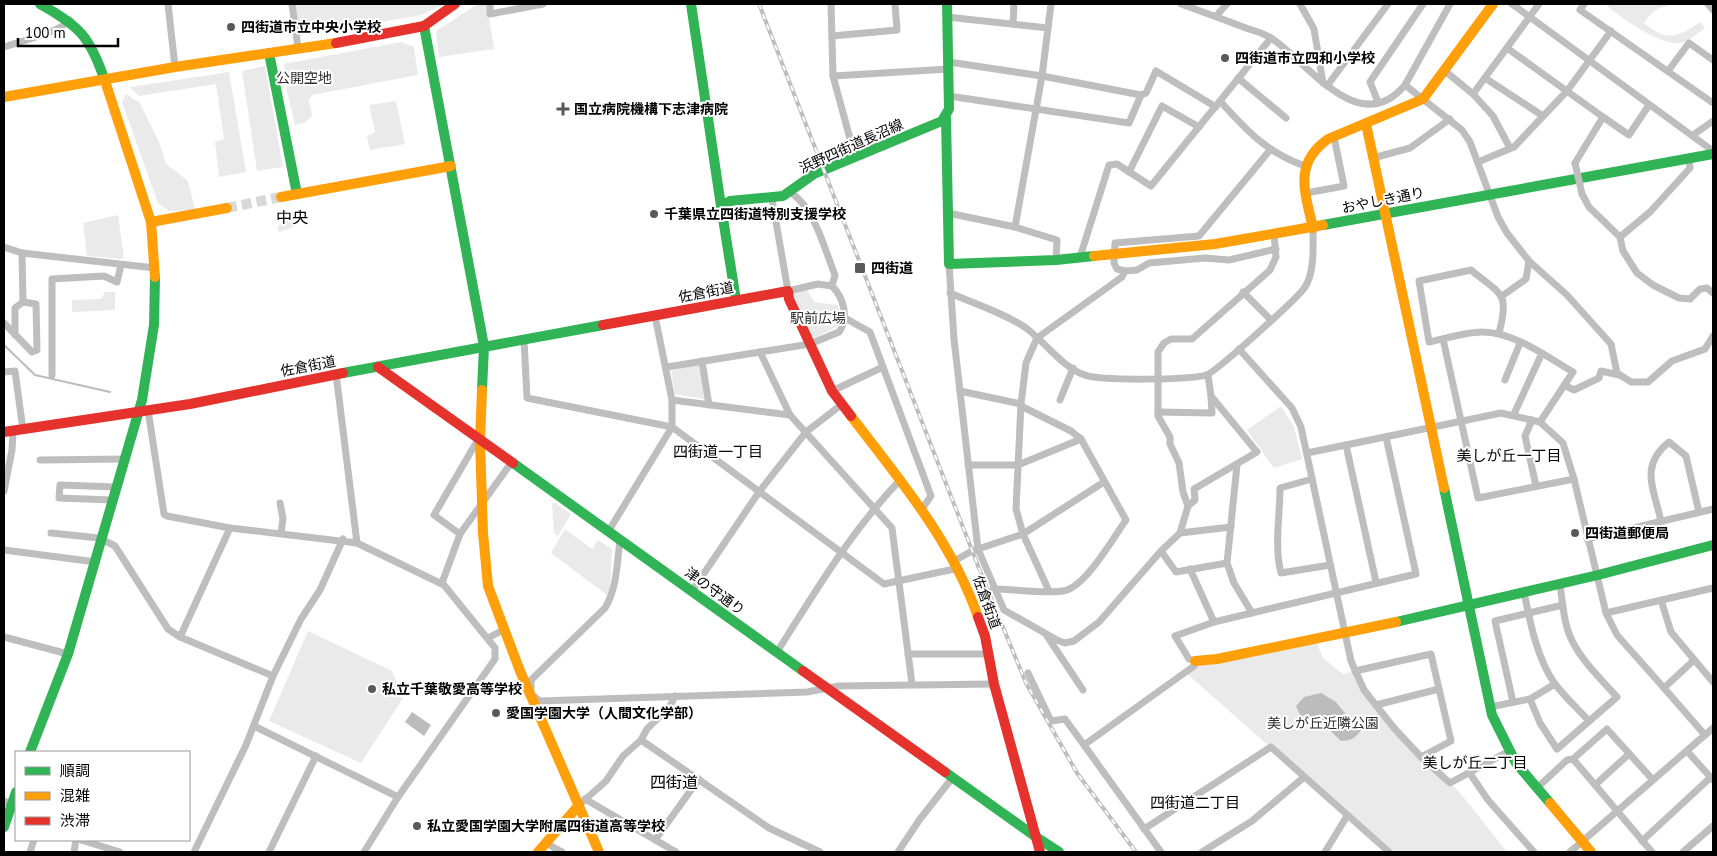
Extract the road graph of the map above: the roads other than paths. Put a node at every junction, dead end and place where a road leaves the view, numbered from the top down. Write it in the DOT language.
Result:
graph roads {
  1 [pos="168,4"];
  2 [pos="292,4"];
  3 [pos="455,4"];
  4 [pos="490,4"];
  5 [pos="543,4"];
  6 [pos="691,4"];
  7 [pos="831,4"];
  8 [pos="895,4"];
  9 [pos="947,4"];
  10 [pos="1014,4"];
  11 [pos="1051,4"];
  12 [pos="1181,4"];
  13 [pos="1227,4"];
  14 [pos="1300,4"];
  15 [pos="1388,4"];
  16 [pos="1423,4"];
  17 [pos="1450,4"];
  18 [pos="1493,4"];
  19 [pos="1512,4"];
  20 [pos="1539,4"];
  21 [pos="1584,4"];
  22 [pos="1708,4"];
  23 [pos="47,5"];
  24 [pos="1713,10"];
  25 [pos="1216,16"];
  26 [pos="947,17"];
  27 [pos="1529,17"];
  28 [pos="70,20"];
  29 [pos="1013,24"];
  30 [pos="424,26"];
  31 [pos="1048,28"];
  32 [pos="1611,31"];
  33 [pos="832,36"];
  34 [pos="1271,38"];
  35 [pos="4,47"];
  36 [pos="298,48"];
  37 [pos="1507,48"];
  38 [pos="269,53"];
  39 [pos="1713,60"];
  40 [pos="1589,62"];
  41 [pos="949,66"];
  42 [pos="175,67"];
  43 [pos="1445,71"];
  44 [pos="1668,71"];
  45 [pos="833,76"];
  46 [pos="1042,76"];
  47 [pos="1238,78"];
  48 [pos="1485,78"];
  49 [pos="106,81"];
  50 [pos="1325,84"];
  51 [pos="1405,84"];
  52 [pos="1567,91"];
  53 [pos="1473,94"];
  54 [pos="1141,95"];
  55 [pos="949,96"];
  56 [pos="4,97"];
  57 [pos="1423,99"];
  58 [pos="1378,102"];
  59 [pos="1713,103"];
  60 [pos="1218,104"];
  61 [pos="1649,105"];
  62 [pos="1036,108"];
  63 [pos="1543,116"];
  64 [pos="1604,117"];
  65 [pos="946,118"];
  66 [pos="1286,118"];
  67 [pos="1450,119"];
  68 [pos="1713,121"];
  69 [pos="1366,124"];
  70 [pos="1199,128"];
  71 [pos="1693,134"];
  72 [pos="1334,137"];
  73 [pos="1510,148"];
  74 [pos="1270,150"];
  75 [pos="1713,153"];
  76 [pos="855,157"];
  77 [pos="1374,158"];
  78 [pos="1689,159"];
  79 [pos="1478,162"];
  80 [pos="451,166"];
  81 [pos="1305,166"];
  82 [pos="1129,172"];
  83 [pos="790,192"];
  84 [pos="1306,193"];
  85 [pos="297,194"];
  86 [pos="1490,194"];
  87 [pos="281,197"];
  88 [pos="772,198"];
  89 [pos="721,206"];
  90 [pos="227,208"];
  91 [pos="948,213"];
  92 [pos="1386,214"];
  93 [pos="150,222"];
  94 [pos="1015,227"];
  95 [pos="1313,228"];
  96 [pos="1274,234"];
  97 [pos="1620,237"];
  98 [pos="4,247"];
  99 [pos="1276,249"];
  100 [pos="22,253"];
  101 [pos="1114,254"];
  102 [pos="1080,257"];
  103 [pos="1056,260"];
  104 [pos="1529,261"];
  105 [pos="949,264"];
  106 [pos="121,265"];
  107 [pos="155,268"];
  108 [pos="1126,270"];
  109 [pos="832,286"];
  110 [pos="788,291"];
  111 [pos="1243,292"];
  112 [pos="950,293"];
  113 [pos="1713,293"];
  114 [pos="1502,296"];
  115 [pos="736,300"];
  116 [pos="23,302"];
  117 [pos="655,316"];
  118 [pos="845,318"];
  119 [pos="1270,320"];
  120 [pos="4,323"];
  121 [pos="1499,333"];
  122 [pos="15,335"];
  123 [pos="1713,336"];
  124 [pos="1037,338"];
  125 [pos="1443,339"];
  126 [pos="524,340"];
  127 [pos="1520,343"];
  128 [pos="810,344"];
  129 [pos="484,346"];
  130 [pos="1240,348"];
  131 [pos="760,352"];
  132 [pos="1542,354"];
  133 [pos="702,361"];
  134 [pos="378,367"];
  135 [pos="667,367"];
  136 [pos="883,367"];
  137 [pos="1073,368"];
  138 [pos="4,372"];
  139 [pos="336,374"];
  140 [pos="52,375"];
  141 [pos="1208,375"];
  142 [pos="1620,376"];
  143 [pos="1158,379"];
  144 [pos="1505,380"];
  145 [pos="1564,385"];
  146 [pos="832,391"];
  147 [pos="960,391"];
  148 [pos="1211,396"];
  149 [pos="672,400"];
  150 [pos="1060,400"];
  151 [pos="709,405"];
  152 [pos="841,405"];
  153 [pos="1021,405"];
  154 [pos="143,412"];
  155 [pos="1158,412"];
  156 [pos="1514,414"];
  157 [pos="790,416"];
  158 [pos="1460,420"];
  159 [pos="1536,421"];
  160 [pos="1431,426"];
  161 [pos="672,427"];
  162 [pos="13,431"];
  163 [pos="806,432"];
  164 [pos="1386,437"];
  165 [pos="1081,439"];
  166 [pos="480,440"];
  167 [pos="1346,445"];
  168 [pos="1307,453"];
  169 [pos="126,459"];
  170 [pos="40,460"];
  171 [pos="511,463"];
  172 [pos="968,465"];
  173 [pos="1018,465"];
  174 [pos="1237,465"];
  175 [pos="1574,478"];
  176 [pos="901,480"];
  177 [pos="1312,480"];
  178 [pos="1104,482"];
  179 [pos="1536,486"];
  180 [pos="116,487"];
  181 [pos="4,491"];
  182 [pos="759,492"];
  183 [pos="112,500"];
  184 [pos="482,502"];
  185 [pos="280,503"];
  186 [pos="1188,506"];
  187 [pos="873,508"];
  188 [pos="922,508"];
  189 [pos="1713,509"];
  190 [pos="1699,512"];
  191 [pos="1662,521"];
  192 [pos="1231,527"];
  193 [pos="230,528"];
  194 [pos="608,532"];
  195 [pos="51,533"];
  196 [pos="281,533"];
  197 [pos="1180,533"];
  198 [pos="460,534"];
  199 [pos="1023,534"];
  200 [pos="103,539"];
  201 [pos="343,539"];
  202 [pos="1587,539"];
  203 [pos="620,540"];
  204 [pos="356,542"];
  205 [pos="1713,545"];
  206 [pos="978,549"];
  207 [pos="4,550"];
  208 [pos="1162,551"];
  209 [pos="841,552"];
  210 [pos="96,562"];
  211 [pos="1227,563"];
  212 [pos="956,564"];
  213 [pos="1330,564"];
  214 [pos="1190,569"];
  215 [pos="1598,575"];
  216 [pos="899,579"];
  217 [pos="1376,582"];
  218 [pos="442,583"];
  219 [pos="1560,584"];
  220 [pos="1713,588"];
  221 [pos="993,589"];
  222 [pos="692,591"];
  223 [pos="1049,591"];
  224 [pos="1336,592"];
  225 [pos="1524,592"];
  226 [pos="1661,600"];
  227 [pos="1468,605"];
  228 [pos="1563,605"];
  229 [pos="1252,613"];
  230 [pos="1528,613"];
  231 [pos="1606,613"];
  232 [pos="1214,622"];
  233 [pos="503,630"];
  234 [pos="1045,633"];
  235 [pos="1345,634"];
  236 [pos="4,637"];
  237 [pos="180,637"];
  238 [pos="488,638"];
  239 [pos="777,652"];
  240 [pos="68,654"];
  241 [pos="908,654"];
  242 [pos="988,654"];
  243 [pos="1195,660"];
  244 [pos="1694,660"];
  245 [pos="1355,671"];
  246 [pos="1028,673"];
  247 [pos="274,676"];
  248 [pos="1712,679"];
  249 [pos="912,684"];
  250 [pos="994,684"];
  251 [pos="1556,684"];
  252 [pos="825,688"];
  253 [pos="1664,688"];
  254 [pos="1439,689"];
  255 [pos="1083,690"];
  256 [pos="531,694"];
  257 [pos="675,696"];
  258 [pos="1530,699"];
  259 [pos="1513,702"];
  260 [pos="1376,705"];
  261 [pos="1490,707"];
  262 [pos="1589,721"];
  263 [pos="254,726"];
  264 [pos="1713,728"];
  265 [pos="1705,735"];
  266 [pos="641,740"];
  267 [pos="1084,745"];
  268 [pos="30,751"];
  269 [pos="1509,751"];
  270 [pos="1687,751"];
  271 [pos="1629,754"];
  272 [pos="316,756"];
  273 [pos="1421,757"];
  274 [pos="1573,759"];
  275 [pos="1469,772"];
  276 [pos="953,777"];
  277 [pos="1303,778"];
  278 [pos="699,779"];
  279 [pos="1712,779"];
  280 [pos="1653,780"];
  281 [pos="1595,785"];
  282 [pos="1537,788"];
  283 [pos="398,797"];
  284 [pos="582,802"];
  285 [pos="10,804"];
  286 [pos="1617,812"];
  287 [pos="1347,816"];
  288 [pos="1713,826"];
  289 [pos="4,827"];
  290 [pos="1144,829"];
  291 [pos="1036,837"];
  292 [pos="655,840"];
  293 [pos="84,841"];
  294 [pos="1642,841"];
  295 [pos="1582,842"];
  296 [pos="546,843"];
  297 [pos="120,852"];
  298 [pos="194,852"];
  299 [pos="269,852"];
  300 [pos="364,852"];
  301 [pos="538,852"];
  302 [pos="562,852"];
  303 [pos="599,852"];
  304 [pos="676,852"];
  305 [pos="820,852"];
  306 [pos="898,852"];
  307 [pos="1040,852"];
  308 [pos="1059,852"];
  309 [pos="1162,852"];
  310 [pos="1202,852"];
  311 [pos="1325,852"];
  312 [pos="1389,852"];
  313 [pos="1534,852"];
  314 [pos="1570,852"];
  315 [pos="1592,852"];
  316 [pos="1652,852"];
  317 [pos="1683,852"];
  1 -- 42 [label="street"];
  2 -- 36 [label="street"];
  3 -- 30 [label="street"];
  4 -- 5 [label="street"];
  6 -- 89 [label="street"];
  7 -- 33 [label="street"];
  8 -- 33 [label="street"];
  9 -- 26 [label="street"];
  10 -- 29 [label="street"];
  11 -- 31 [label="street"];
  12 -- 25 [label="street"];
  13 -- 25 [label="street"];
  14 -- 50 [label="street"];
  15 -- 50 [label="street"];
  16 -- 58 [label="street"];
  17 -- 51 [label="street"];
  18 -- 43 [label="street"];
  19 -- 27 [label="street"];
  20 -- 27 [label="street"];
  21 -- 32 [label="street"];
  22 -- 24 [label="street"];
  23 -- 28 [label="street"];
  25 -- 34 [label="street"];
  26 -- 29 [label="street"];
  26 -- 41 [label="street"];
  27 -- 37 [label="street"];
  27 -- 40 [label="street"];
  28 -- 35 [label="street"];
  28 -- 49 [label="street"];
  29 -- 31 [label="street"];
  30 -- 36 [label="street"];
  30 -- 80 [label="street"];
  31 -- 46 [label="street"];
  32 -- 40 [label="street"];
  32 -- 44 [label="street"];
  33 -- 45 [label="street"];
  34 -- 47 [label="street"];
  34 -- 50 [label="street"];
  36 -- 38 [label="street"];
  37 -- 48 [label="street"];
  37 -- 52 [label="street"];
  38 -- 42 [label="street"];
  38 -- 85 [label="street"];
  39 -- 44 [label="street"];
  40 -- 52 [label="street"];
  40 -- 61 [label="street"];
  41 -- 45 [label="street"];
  41 -- 46 [label="street"];
  41 -- 55 [label="street"];
  42 -- 49 [label="street"];
  43 -- 53 [label="street"];
  43 -- 57 [label="street"];
  44 -- 59 [label="street"];
  45 -- 76 [label="street"];
  46 -- 54 [label="street"];
  46 -- 62 [label="street"];
  47 -- 60 [label="street"];
  47 -- 66 [label="street"];
  48 -- 53 [label="street"];
  48 -- 63 [label="street"];
  49 -- 56 [label="street"];
  49 -- 93 [label="street"];
  50 -- 58 [label="street"];
  51 -- 57 [label="street"];
  51 -- 58 [label="street"];
  52 -- 63 [label="street"];
  52 -- 64 [label="street"];
  53 -- 73 [label="street"];
  54 -- 60 [label="street"];
  54 -- 62 [label="street"];
  55 -- 62 [label="street"];
  55 -- 65 [label="street"];
  57 -- 67 [label="street"];
  57 -- 69 [label="street"];
  60 -- 70 [label="street"];
  60 -- 74 [label="street"];
  61 -- 64 [label="street"];
  61 -- 71 [label="street"];
  62 -- 94 [label="street"];
  63 -- 73 [label="street"];
  64 -- 97 [label="street, bridge"];
  65 -- 76 [label="street, 浜野四街道長沼線"];
  65 -- 91 [label="street"];
  67 -- 77 [label="street"];
  67 -- 79 [label="street"];
  68 -- 71 [label="street"];
  69 -- 72 [label="street"];
  69 -- 77 [label="street"];
  70 -- 82 [label="street"];
  70 -- 82 [label="street"];
  71 -- 75 [label="street"];
  72 -- 81 [label="street"];
  72 -- 84 [label="street"];
  73 -- 79 [label="street"];
  74 -- 81 [label="street"];
  74 -- 101 [label="street"];
  75 -- 78 [label="street, おやしき通り"];
  76 -- 83 [label="street, 浜野四街道長沼線"];
  77 -- 92 [label="street"];
  78 -- 86 [label="street, おやしき通り"];
  78 -- 97 [label="street"];
  79 -- 86 [label="street"];
  80 -- 85 [label="street"];
  80 -- 129 [label="street"];
  81 -- 84 [label="street"];
  82 -- 102 [label="street"];
  83 -- 88 [label="street, 浜野四街道長沼線"];
  83 -- 109 [label="street"];
  84 -- 95 [label="street"];
  85 -- 87 [label="street"];
  86 -- 92 [label="street, おやしき通り"];
  86 -- 104 [label="street"];
  88 -- 89 [label="street, 浜野四街道長沼線"];
  88 -- 110 [label="street"];
  89 -- 115 [label="street"];
  90 -- 93 [label="street"];
  91 -- 94 [label="street"];
  91 -- 105 [label="street"];
  92 -- 95 [label="street, おやしき通り"];
  92 -- 160 [label="street"];
  93 -- 107 [label="street"];
  94 -- 103 [label="street"];
  95 -- 96 [label="street, おやしき通り"];
  95 -- 119 [label="street"];
  96 -- 99 [label="street"];
  96 -- 101 [label="street, おやしき通り"];
  97 -- 113 [label="street"];
  98 -- 100 [label="street"];
  99 -- 108 [label="street"];
  99 -- 111 [label="street"];
  100 -- 106 [label="street"];
  100 -- 116 [label="street"];
  101 -- 102 [label="street, おやしき通り"];
  101 -- 108 [label="street"];
  102 -- 103 [label="street, おやしき通り"];
  103 -- 105 [label="street, おやしき通り"];
  104 -- 114 [label="street"];
  104 -- 142 [label="street"];
  105 -- 112 [label="street"];
  106 -- 107 [label="street"];
  106 -- 140 [label="street"];
  107 -- 154 [label="street"];
  108 -- 124 [label="street"];
  109 -- 110 [label="street"];
  109 -- 118 [label="street"];
  110 -- 115 [label="street, 佐倉街道"];
  110 -- 128 [label="street, 佐倉街道"];
  111 -- 119 [label="street"];
  111 -- 143 [label="street"];
  112 -- 124 [label="street"];
  112 -- 147 [label="street"];
  114 -- 121 [label="street"];
  114 -- 125 [label="street"];
  115 -- 117 [label="street, 佐倉街道"];
  116 -- 122 [label="street"];
  116 -- 122 [label="street"];
  117 -- 126 [label="street, 佐倉街道"];
  117 -- 135 [label="street"];
  118 -- 128 [label="street"];
  118 -- 136 [label="street"];
  119 -- 130 [label="street"];
  120 -- 122 [label="street"];
  121 -- 125 [label="street"];
  121 -- 127 [label="street"];
  123 -- 142 [label="street"];
  124 -- 137 [label="street"];
  124 -- 153 [label="street"];
  125 -- 158 [label="street"];
  126 -- 129 [label="street, 佐倉街道"];
  126 -- 161 [label="street"];
  127 -- 132 [label="street"];
  127 -- 144 [label="street"];
  128 -- 131 [label="street"];
  128 -- 146 [label="street, 佐倉街道"];
  129 -- 134 [label="street, 佐倉街道"];
  129 -- 166 [label="street"];
  130 -- 141 [label="street"];
  130 -- 168 [label="street"];
  131 -- 133 [label="street"];
  131 -- 157 [label="street"];
  132 -- 145 [label="street"];
  132 -- 156 [label="street"];
  133 -- 135 [label="street"];
  133 -- 151 [label="street"];
  134 -- 139 [label="street, 佐倉街道"];
  134 -- 166 [label="street, 津の守通り"];
  135 -- 149 [label="street"];
  136 -- 146 [label="street"];
  136 -- 188 [label="street"];
  137 -- 143 [label="street"];
  137 -- 150 [label="street"];
  138 -- 162 [label="street"];
  139 -- 154 [label="street, 佐倉街道"];
  139 -- 204 [label="street"];
  141 -- 143 [label="street"];
  141 -- 148 [label="street"];
  142 -- 145 [label="street"];
  143 -- 155 [label="street"];
  145 -- 159 [label="street"];
  146 -- 152 [label="street, 佐倉街道"];
  147 -- 153 [label="street"];
  147 -- 172 [label="street"];
  148 -- 155 [label="street"];
  148 -- 174 [label="street"];
  149 -- 151 [label="street"];
  149 -- 161 [label="street"];
  151 -- 157 [label="street"];
  152 -- 163 [label="street"];
  152 -- 176 [label="street, 佐倉街道"];
  153 -- 165 [label="street"];
  153 -- 173 [label="street"];
  154 -- 162 [label="street, 佐倉街道"];
  154 -- 169 [label="street"];
  154 -- 193 [label="street"];
  155 -- 186 [label="street"];
  156 -- 158 [label="street"];
  156 -- 159 [label="street"];
  157 -- 163 [label="street"];
  158 -- 160 [label="street"];
  158 -- 179 [label="street"];
  159 -- 175 [label="street"];
  159 -- 179 [label="street"];
  160 -- 164 [label="street"];
  160 -- 227 [label="street"];
  161 -- 182 [label="street"];
  161 -- 194 [label="street"];
  162 -- 181 [label="street"];
  163 -- 182 [label="street"];
  163 -- 187 [label="street"];
  164 -- 167 [label="street"];
  164 -- 217 [label="street"];
  165 -- 173 [label="street"];
  165 -- 178 [label="street"];
  166 -- 171 [label="street, 津の守通り"];
  166 -- 184 [label="street"];
  166 -- 198 [label="street"];
  167 -- 168 [label="street"];
  167 -- 217 [label="street"];
  168 -- 177 [label="street"];
  169 -- 170 [label="street"];
  169 -- 180 [label="street"];
  171 -- 184 [label="street"];
  171 -- 194 [label="street, 津の守通り"];
  172 -- 173 [label="street"];
  172 -- 206 [label="street"];
  173 -- 199 [label="street"];
  174 -- 186 [label="street"];
  174 -- 192 [label="street"];
  175 -- 179 [label="street"];
  175 -- 202 [label="street"];
  176 -- 187 [label="street"];
  176 -- 188 [label="street, 佐倉街道"];
  177 -- 213 [label="street"];
  177 -- 213 [label="street"];
  178 -- 199 [label="street"];
  178 -- 223 [label="street"];
  180 -- 183 [label="street"];
  180 -- 183 [label="street"];
  182 -- 209 [label="street"];
  182 -- 222 [label="street"];
  183 -- 200 [label="street"];
  184 -- 198 [label="street"];
  184 -- 233 [label="street"];
  185 -- 196 [label="street"];
  186 -- 197 [label="street"];
  187 -- 209 [label="street"];
  187 -- 216 [label="street"];
  188 -- 212 [label="street, 佐倉街道"];
  189 -- 190 [label="street"];
  190 -- 191 [label="street"];
  190 -- 191 [label="street"];
  191 -- 202 [label="street"];
  192 -- 197 [label="street"];
  192 -- 211 [label="street"];
  193 -- 196 [label="street"];
  193 -- 237 [label="street"];
  194 -- 203 [label="street, 津の守通り"];
  195 -- 200 [label="street"];
  196 -- 201 [label="street"];
  197 -- 208 [label="street"];
  198 -- 218 [label="street"];
  199 -- 206 [label="street"];
  199 -- 223 [label="street"];
  200 -- 210 [label="street"];
  200 -- 237 [label="street"];
  201 -- 204 [label="street"];
  201 -- 247 [label="street"];
  202 -- 215 [label="street"];
  203 -- 222 [label="street, 津の守通り"];
  203 -- 256 [label="street"];
  204 -- 218 [label="street"];
  205 -- 215 [label="street"];
  206 -- 212 [label="street"];
  206 -- 221 [label="street"];
  207 -- 210 [label="street"];
  208 -- 214 [label="street"];
  208 -- 234 [label="street"];
  209 -- 216 [label="street"];
  209 -- 239 [label="street"];
  210 -- 240 [label="street"];
  211 -- 214 [label="street"];
  211 -- 229 [label="street"];
  212 -- 216 [label="street"];
  212 -- 242 [label="street, 佐倉街道"];
  213 -- 224 [label="street"];
  214 -- 232 [label="street"];
  215 -- 219 [label="street"];
  215 -- 231 [label="street"];
  216 -- 241 [label="street"];
  217 -- 224 [label="street"];
  218 -- 238 [label="street"];
  219 -- 225 [label="street"];
  219 -- 228 [label="street"];
  220 -- 226 [label="street"];
  221 -- 223 [label="street"];
  221 -- 234 [label="street"];
  222 -- 239 [label="street, 津の守通り"];
  224 -- 229 [label="street"];
  224 -- 235 [label="street"];
  225 -- 227 [label="street"];
  225 -- 230 [label="street"];
  226 -- 231 [label="street"];
  226 -- 244 [label="street"];
  227 -- 235 [label="street"];
  227 -- 261 [label="street"];
  228 -- 230 [label="street"];
  228 -- 262 [label="street"];
  229 -- 232 [label="street"];
  230 -- 251 [label="street"];
  230 -- 259 [label="street"];
  231 -- 253 [label="street"];
  232 -- 243 [label="street"];
  233 -- 238 [label="street"];
  233 -- 256 [label="street"];
  234 -- 255 [label="street"];
  235 -- 243 [label="street"];
  235 -- 245 [label="street"];
  236 -- 240 [label="street"];
  237 -- 247 [label="street"];
  238 -- 283 [label="street"];
  239 -- 252 [label="street, 津の守通り"];
  240 -- 268 [label="street"];
  241 -- 242 [label="street"];
  241 -- 249 [label="street"];
  242 -- 250 [label="street, 佐倉街道"];
  243 -- 267 [label="street"];
  244 -- 248 [label="street"];
  244 -- 253 [label="street"];
  245 -- 254 [label="street"];
  245 -- 260 [label="street"];
  246 -- 267 [label="street"];
  247 -- 263 [label="street"];
  249 -- 250 [label="street"];
  249 -- 252 [label="street"];
  250 -- 291 [label="street, 佐倉街道"];
  251 -- 258 [label="street"];
  251 -- 262 [label="street"];
  252 -- 257 [label="street"];
  252 -- 276 [label="street, 津の守通り"];
  253 -- 265 [label="street"];
  254 -- 260 [label="street"];
  254 -- 273 [label="street"];
  256 -- 257 [label="street"];
  256 -- 284 [label="street"];
  257 -- 266 [label="street"];
  258 -- 259 [label="street"];
  258 -- 262 [label="street"];
  259 -- 261 [label="street"];
  260 -- 273 [label="street"];
  261 -- 269 [label="street"];
  263 -- 272 [label="street"];
  263 -- 298 [label="street"];
  264 -- 265 [label="street"];
  265 -- 270 [label="street"];
  266 -- 278 [label="street"];
  266 -- 284 [label="street"];
  267 -- 290 [label="street"];
  269 -- 275 [label="street"];
  269 -- 282 [label="street"];
  270 -- 279 [label="street"];
  270 -- 280 [label="street"];
  271 -- 274 [label="street"];
  271 -- 280 [label="street"];
  271 -- 281 [label="street"];
  272 -- 283 [label="street"];
  272 -- 299 [label="street"];
  273 -- 275 [label="street"];
  274 -- 281 [label="street"];
  274 -- 282 [label="street"];
  275 -- 313 [label="street"];
  276 -- 291 [label="street, 津の守通り"];
  276 -- 306 [label="street"];
  277 -- 287 [label="street"];
  277 -- 290 [label="street"];
  277 -- 310 [label="street"];
  278 -- 292 [label="street"];
  278 -- 305 [label="street"];
  279 -- 294 [label="street"];
  280 -- 286 [label="street"];
  281 -- 286 [label="street"];
  282 -- 295 [label="street"];
  283 -- 300 [label="street"];
  284 -- 292 [label="street"];
  284 -- 296 [label="street"];
  284 -- 303 [label="street"];
  285 -- 289 [label="street"];
  286 -- 294 [label="street"];
  286 -- 295 [label="street"];
  287 -- 311 [label="street"];
  287 -- 312 [label="street"];
  288 -- 317 [label="street"];
  290 -- 309 [label="street"];
  291 -- 307 [label="street"];
  291 -- 308 [label="street"];
  292 -- 304 [label="street"];
  293 -- 297 [label="street"];
  294 -- 316 [label="street"];
  295 -- 314 [label="street"];
  295 -- 315 [label="street"];
  296 -- 301 [label="street"];
  296 -- 302 [label="street"];
}
